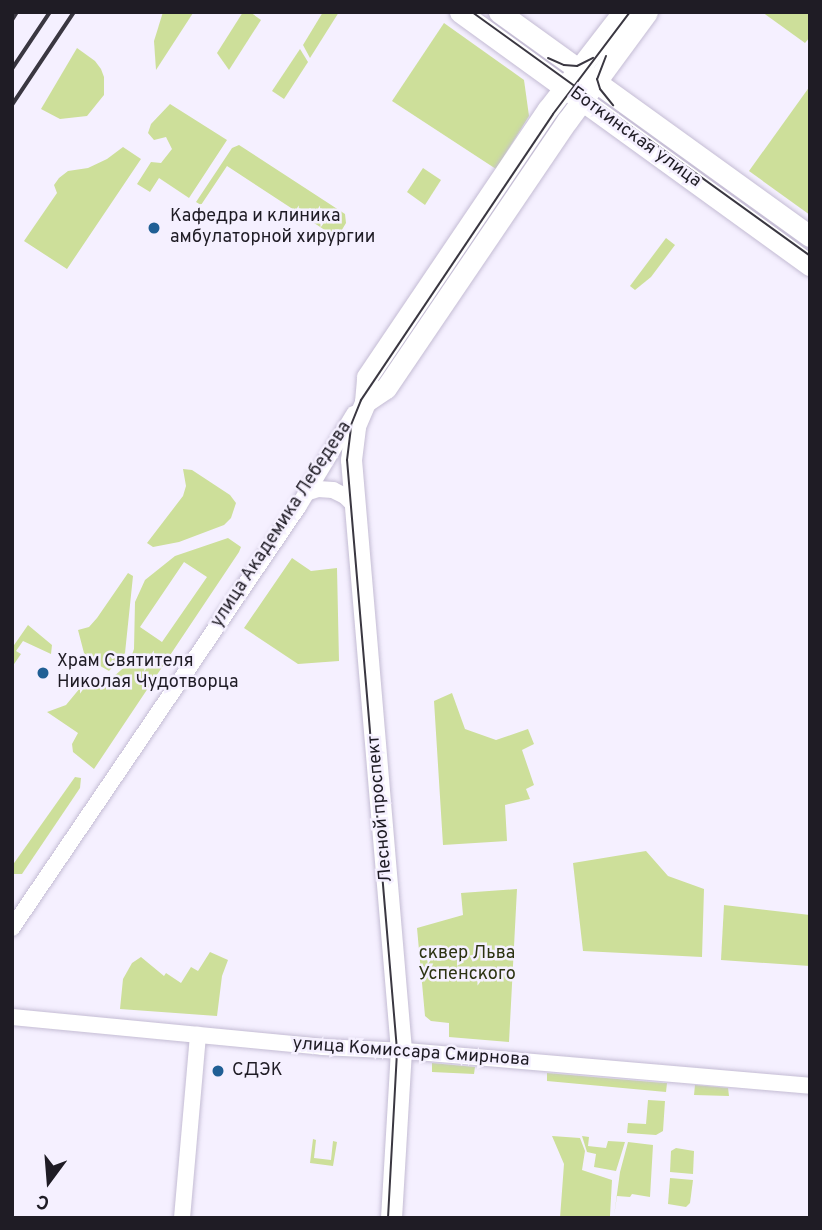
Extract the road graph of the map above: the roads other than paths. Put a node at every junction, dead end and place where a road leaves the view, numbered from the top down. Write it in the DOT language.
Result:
graph roads {
  1 [pos="460,12"];
  2 [pos="499,12"];
  3 [pos="623,12"];
  4 [pos="646,12"];
  5 [pos="588,76"];
  6 [pos="574,94"];
  7 [pos="810,236"];
  8 [pos="810,265"];
  9 [pos="365,402"];
  10 [pos="306,493"];
  11 [pos="354,505"];
  12 [pos="12,928"];
  13 [pos="12,1017"];
  14 [pos="198,1035"];
  15 [pos="401,1051"];
  16 [pos="810,1086"];
  17 [pos="182,1218"];
  18 [pos="391,1218"];
  1 -- 6 [label="main road, Боткинская улица"];
  2 -- 5 [label="main road, Боткинская улица"];
  3 -- 5 [label="main road, улица Академика Лебедева"];
  4 -- 5 [label="main road, улица Академика Лебедева"];
  5 -- 6 [label="main road, улица Академика Лебедева"];
  5 -- 7 [label="main road, Боткинская улица"];
  6 -- 8 [label="main road, Боткинская улица"];
  6 -- 9 [label="main road, улица Академика Лебедева"];
  9 -- 10 [label="street, улица Академика Лебедева"];
  9 -- 11 [label="main road, Лесной проспект"];
  10 -- 11 [label="street"];
  10 -- 12 [label="street, улица Академика Лебедева"];
  11 -- 15 [label="main road, Лесной проспект"];
  13 -- 14 [label="street, улица Комиссара Смирнова"];
  14 -- 15 [label="street, улица Комиссара Смирнова"];
  14 -- 17 [label="street"];
  15 -- 16 [label="street, улица Комиссара Смирнова"];
  15 -- 18 [label="main road, Лесной проспект"];
}
